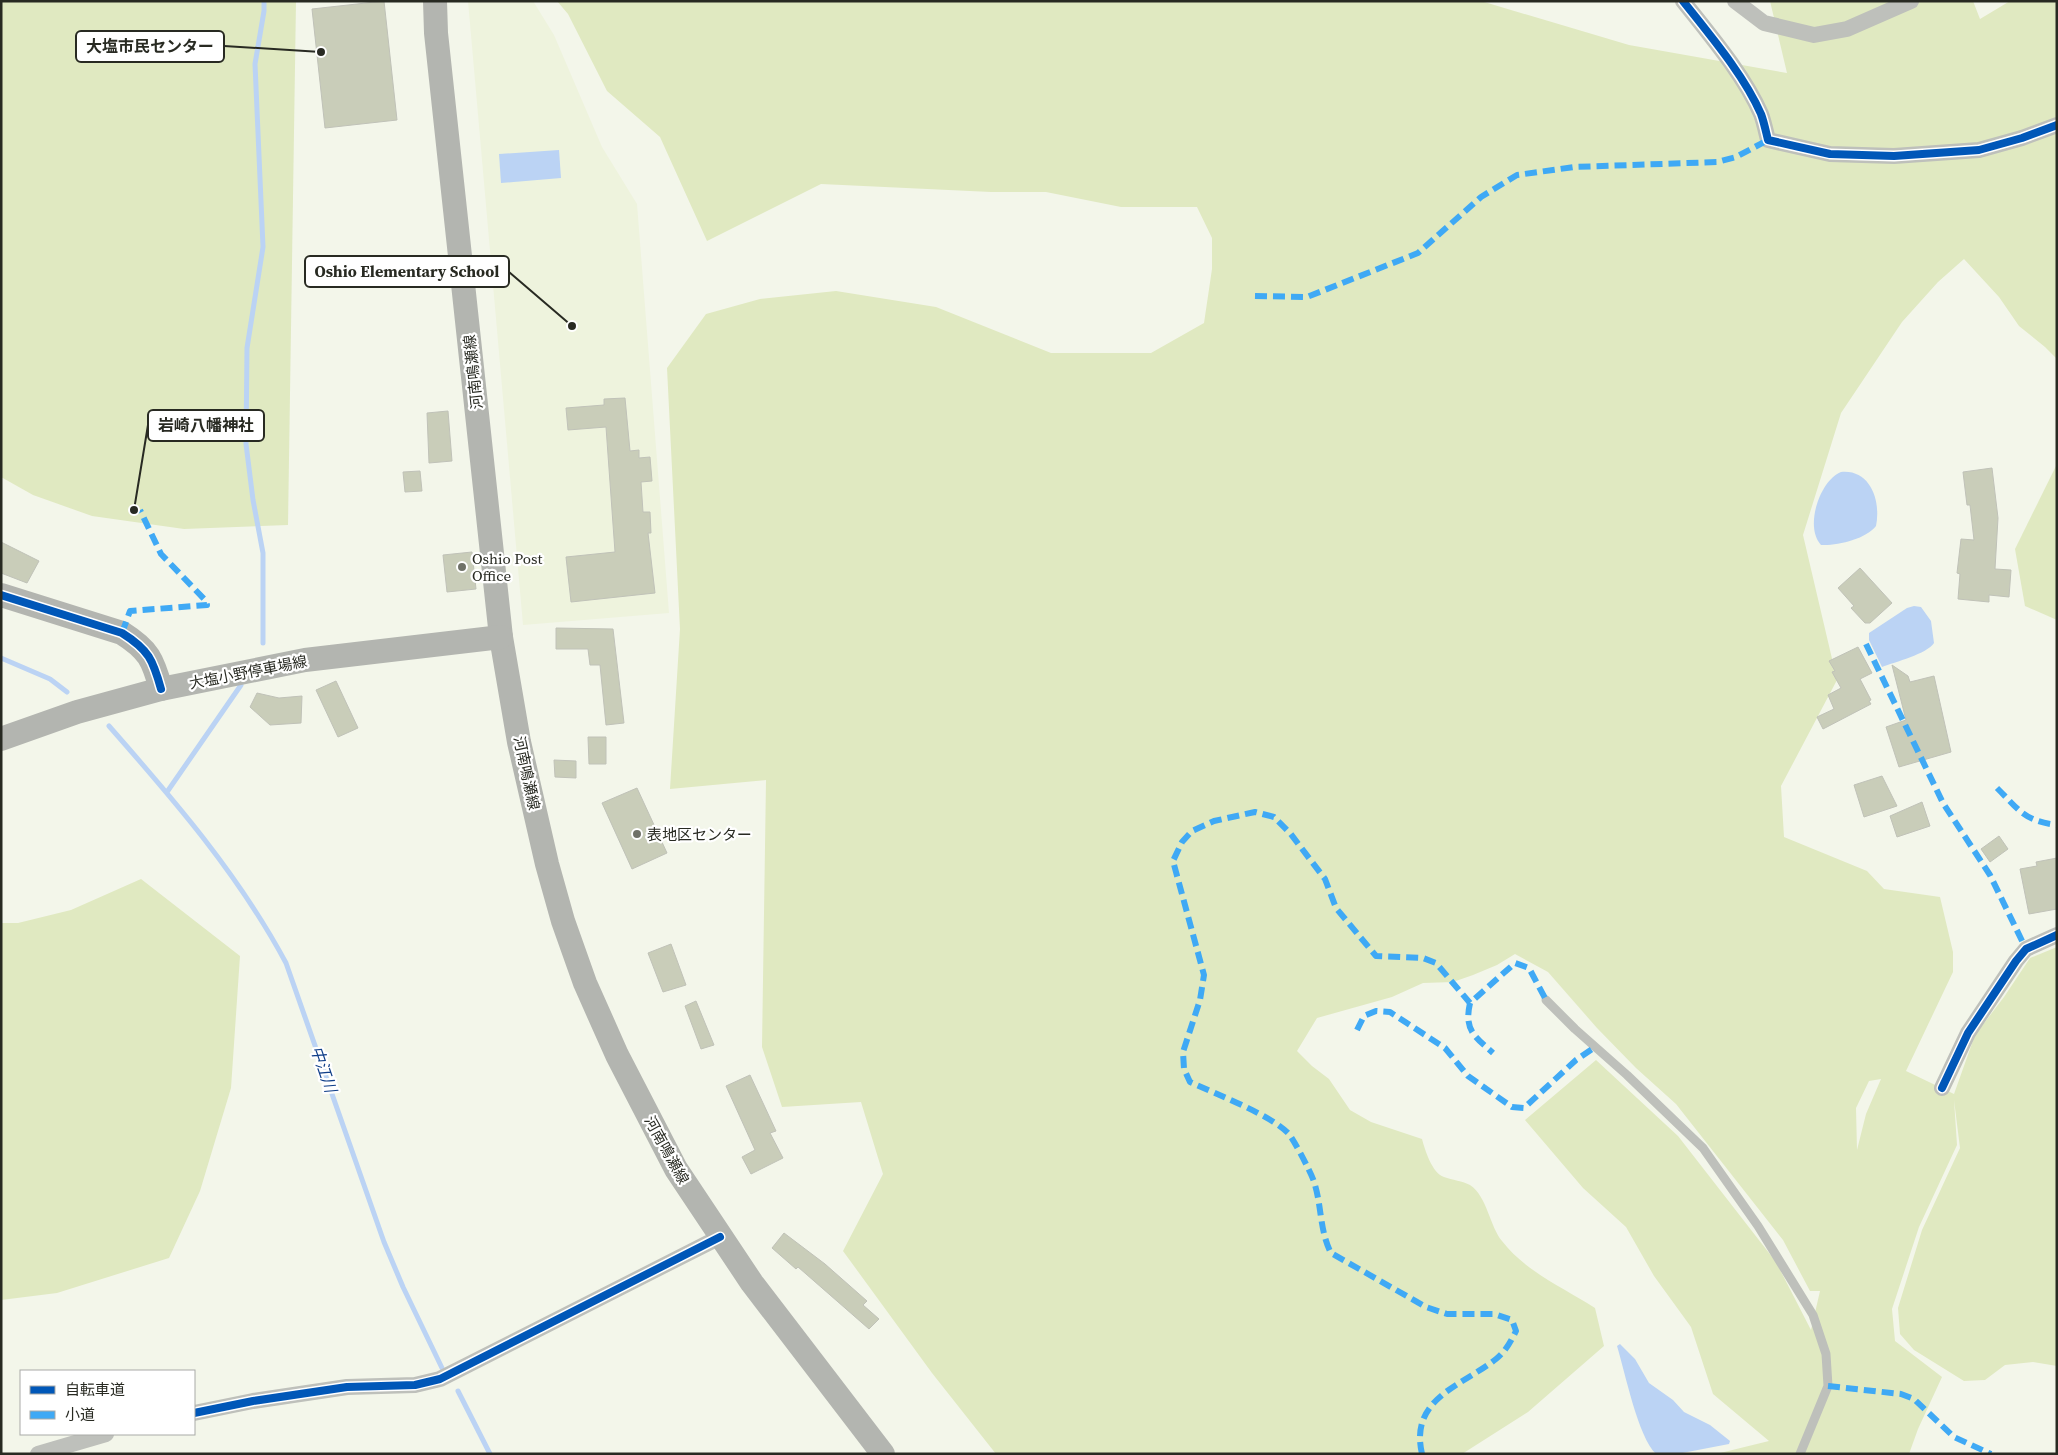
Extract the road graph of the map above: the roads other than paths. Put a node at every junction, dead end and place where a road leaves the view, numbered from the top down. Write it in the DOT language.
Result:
graph roads {
  1 [pos="435,1"];
  2 [pos="1683,1"];
  3 [pos="1734,1"];
  4 [pos="1911,1"];
  5 [pos="2057,125"];
  6 [pos="1,594"];
  7 [pos="501,637"];
  8 [pos="162,689"];
  9 [pos="1,739"];
  10 [pos="2057,934"];
  11 [pos="1546,1000"];
  12 [pos="1942,1088"];
  13 [pos="720,1237"];
  14 [pos="195,1413"];
  15 [pos="103,1435"];
  16 [pos="38,1454"];
  17 [pos="882,1454"];
  18 [pos="1800,1454"];
  1 -- 7 [label="main road, 河南鳴瀬線"];
  2 -- 5 [label="street"];
  3 -- 4 [label="street"];
  6 -- 8 [label="main road"];
  7 -- 8 [label="main road, 大塩小野停車場線"];
  7 -- 13 [label="main road, 河南鳴瀬線"];
  8 -- 9 [label="main road, 大塩小野停車場線"];
  10 -- 12 [label="street"];
  11 -- 18 [label="lane"];
  13 -- 14 [label="street"];
  13 -- 17 [label="main road, 河南鳴瀬線"];
  15 -- 16 [label="street"];
}
